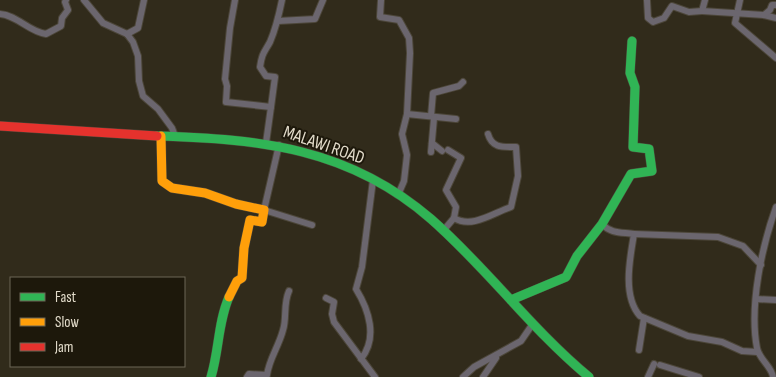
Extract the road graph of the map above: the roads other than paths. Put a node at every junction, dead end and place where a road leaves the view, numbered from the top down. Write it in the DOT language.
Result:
graph roads {
  1 [pos="66,0"];
  2 [pos="84,0"];
  3 [pos="144,0"];
  4 [pos="236,0"];
  5 [pos="282,0"];
  6 [pos="323,0"];
  7 [pos="381,0"];
  8 [pos="647,0"];
  9 [pos="705,0"];
  10 [pos="740,0"];
  11 [pos="681,4"];
  12 [pos="776,5"];
  13 [pos="702,11"];
  14 [pos="735,13"];
  15 [pos="0,14"];
  16 [pos="764,15"];
  17 [pos="776,18"];
  18 [pos="278,21"];
  19 [pos="127,34"];
  20 [pos="632,41"];
  21 [pos="776,58"];
  22 [pos="463,82"];
  23 [pos="271,107"];
  24 [pos="406,114"];
  25 [pos="433,117"];
  26 [pos="456,119"];
  27 [pos="0,126"];
  28 [pos="488,134"];
  29 [pos="161,136"];
  30 [pos="175,136"];
  31 [pos="266,142"];
  32 [pos="432,143"];
  33 [pos="279,145"];
  34 [pos="431,152"];
  35 [pos="372,180"];
  36 [pos="398,195"];
  37 [pos="776,207"];
  38 [pos="264,210"];
  39 [pos="454,218"];
  40 [pos="602,224"];
  41 [pos="312,225"];
  42 [pos="444,231"];
  43 [pos="634,234"];
  44 [pos="761,264"];
  45 [pos="289,291"];
  46 [pos="326,298"];
  47 [pos="756,299"];
  48 [pos="511,300"];
  49 [pos="776,300"];
  50 [pos="644,318"];
  51 [pos="532,325"];
  52 [pos="509,347"];
  53 [pos="639,350"];
  54 [pos="757,352"];
  55 [pos="361,359"];
  56 [pos="774,376"];
  57 [pos="211,377"];
  58 [pos="246,377"];
  59 [pos="375,377"];
  60 [pos="463,377"];
  61 [pos="483,377"];
  62 [pos="589,377"];
  63 [pos="648,377"];
  64 [pos="698,377"];
  1 -- 15 [label="street"];
  2 -- 19 [label="street"];
  3 -- 19 [label="street"];
  4 -- 23 [label="street"];
  5 -- 18 [label="street"];
  6 -- 18 [label="street"];
  7 -- 24 [label="street"];
  8 -- 11 [label="street"];
  9 -- 13 [label="street"];
  10 -- 14 [label="street"];
  11 -- 13 [label="street"];
  12 -- 16 [label="street"];
  13 -- 14 [label="street"];
  14 -- 16 [label="street"];
  14 -- 21 [label="street"];
  16 -- 17 [label="street"];
  18 -- 23 [label="street"];
  19 -- 30 [label="street"];
  20 -- 40 [label="street"];
  22 -- 25 [label="street"];
  23 -- 31 [label="street"];
  24 -- 25 [label="street"];
  24 -- 36 [label="street"];
  25 -- 26 [label="street"];
  25 -- 32 [label="street"];
  27 -- 29 [label="street, MALAWI ROAD"];
  28 -- 39 [label="street"];
  29 -- 30 [label="street, MALAWI ROAD"];
  29 -- 38 [label="street"];
  30 -- 31 [label="street, MALAWI ROAD"];
  31 -- 33 [label="street, MALAWI ROAD"];
  32 -- 34 [label="street"];
  32 -- 39 [label="street"];
  33 -- 35 [label="street, MALAWI ROAD"];
  33 -- 38 [label="street"];
  35 -- 36 [label="street, MALAWI ROAD"];
  35 -- 55 [label="street"];
  36 -- 42 [label="street, MALAWI ROAD"];
  37 -- 44 [label="street"];
  38 -- 41 [label="street"];
  38 -- 57 [label="street"];
  39 -- 42 [label="street"];
  40 -- 43 [label="street"];
  40 -- 48 [label="street"];
  42 -- 48 [label="street, MALAWI ROAD"];
  43 -- 44 [label="street"];
  43 -- 50 [label="street"];
  44 -- 47 [label="street"];
  45 -- 58 [label="street"];
  46 -- 55 [label="street"];
  47 -- 49 [label="street"];
  47 -- 54 [label="street"];
  48 -- 51 [label="street, MALAWI ROAD"];
  50 -- 53 [label="street"];
  50 -- 54 [label="street"];
  51 -- 52 [label="street"];
  51 -- 62 [label="street, MALAWI ROAD"];
  52 -- 60 [label="street"];
  52 -- 61 [label="street"];
  54 -- 56 [label="street"];
  55 -- 59 [label="street"];
  63 -- 64 [label="street"];
}
